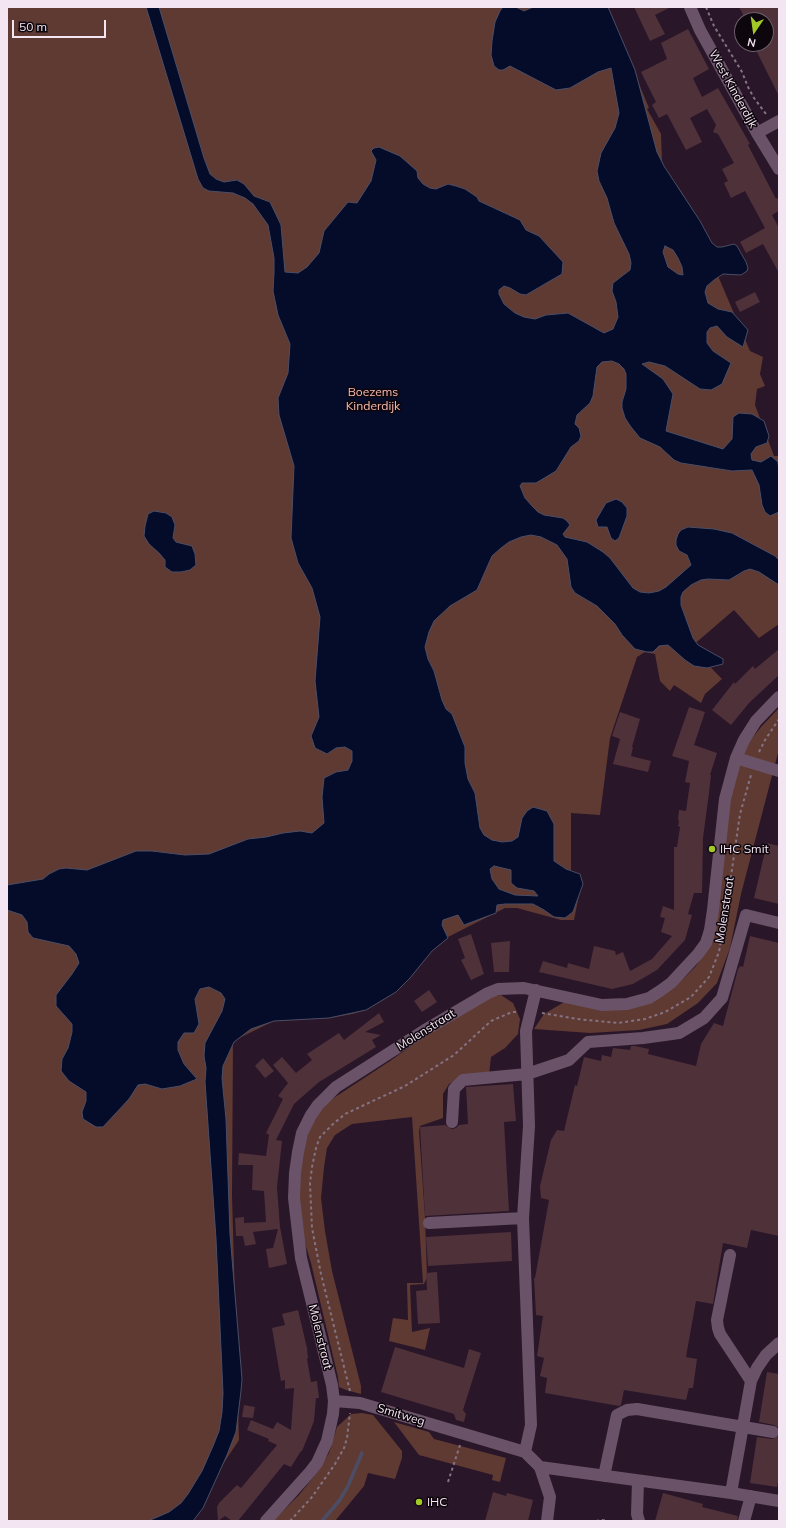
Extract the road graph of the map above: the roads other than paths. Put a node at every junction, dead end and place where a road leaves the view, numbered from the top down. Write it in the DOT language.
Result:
graph roads {
  1 [pos="690,7"];
  2 [pos="776,123"];
  3 [pos="757,133"];
  4 [pos="779,169"];
  5 [pos="779,698"];
  6 [pos="736,758"];
  7 [pos="779,771"];
  8 [pos="779,923"];
  9 [pos="536,990"];
  10 [pos="527,1074"];
  11 [pos="452,1122"];
  12 [pos="523,1218"];
  13 [pos="429,1223"];
  14 [pos="730,1255"];
  15 [pos="779,1343"];
  16 [pos="751,1381"];
  17 [pos="334,1401"];
  18 [pos="743,1427"];
  19 [pos="773,1432"];
  20 [pos="525,1452"];
  21 [pos="540,1467"];
  22 [pos="604,1476"];
  23 [pos="638,1481"];
  24 [pos="731,1493"];
  25 [pos="751,1496"];
  26 [pos="779,1501"];
  27 [pos="266,1521"];
  28 [pos="547,1521"];
  29 [pos="639,1521"];
  30 [pos="744,1521"];
  1 -- 3 [label="street, West Kinderdijk"];
  2 -- 3 [label="street"];
  3 -- 4 [label="street, West Kinderdijk"];
  5 -- 6 [label="street, Molenstraat"];
  6 -- 7 [label="street"];
  6 -- 9 [label="street, Molenstraat"];
  8 -- 10 [label="street"];
  9 -- 10 [label="street"];
  9 -- 17 [label="street, Molenstraat"];
  10 -- 11 [label="street"];
  10 -- 12 [label="street"];
  12 -- 13 [label="street"];
  12 -- 20 [label="street"];
  14 -- 16 [label="street"];
  15 -- 16 [label="street"];
  16 -- 18 [label="street"];
  17 -- 20 [label="street, Smitweg"];
  17 -- 27 [label="street, Molenstraat"];
  18 -- 19 [label="street"];
  18 -- 22 [label="street"];
  18 -- 24 [label="street"];
  20 -- 21 [label="street"];
  21 -- 22 [label="street"];
  21 -- 28 [label="street"];
  22 -- 23 [label="street"];
  23 -- 24 [label="street"];
  23 -- 29 [label="street"];
  24 -- 25 [label="street"];
  25 -- 26 [label="street"];
  25 -- 30 [label="street"];
}
